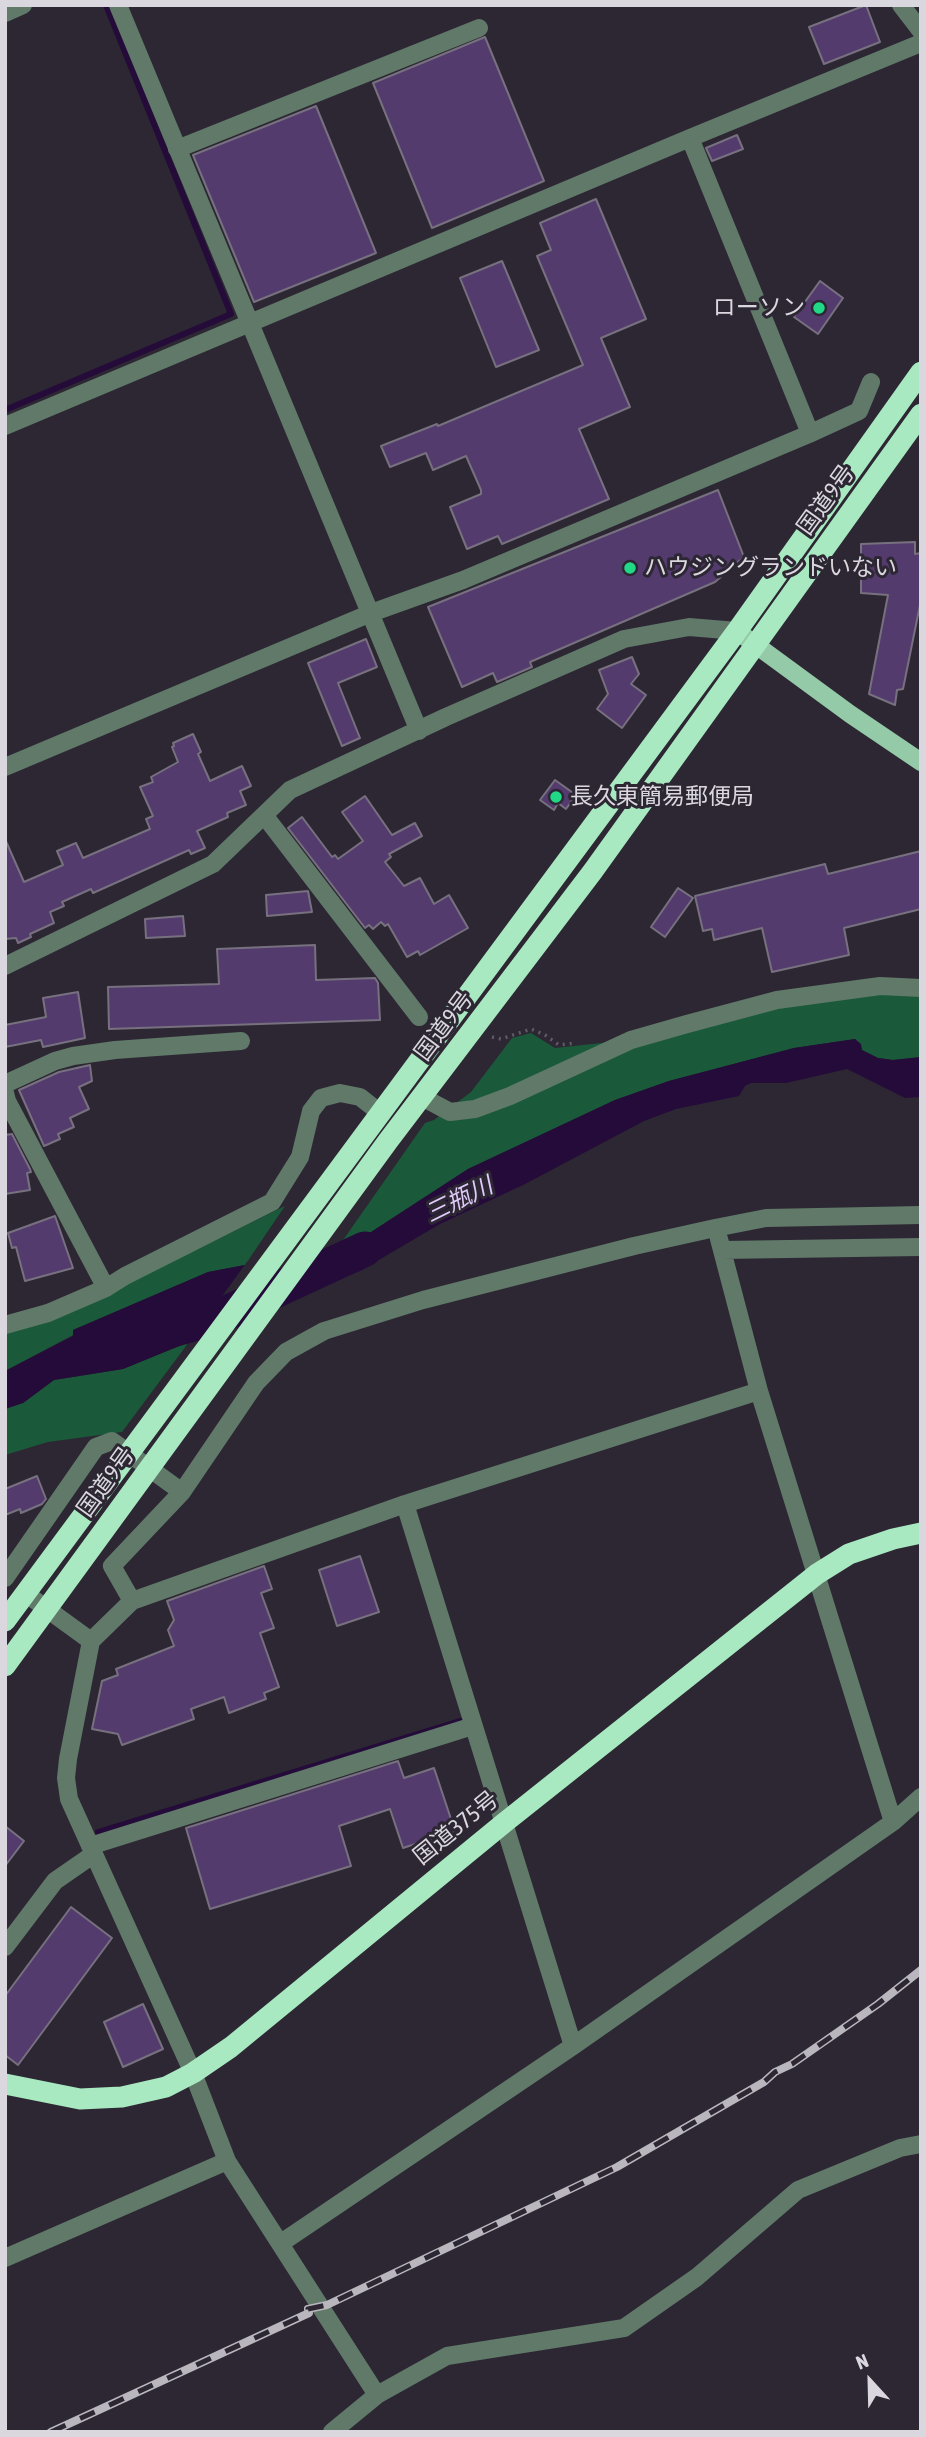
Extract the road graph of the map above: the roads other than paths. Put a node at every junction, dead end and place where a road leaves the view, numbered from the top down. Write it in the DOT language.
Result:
graph roads {
  1 [pos="23,5"];
  2 [pos="118,5"];
  3 [pos="901,5"];
  4 [pos="5,13"];
  5 [pos="479,27"];
  6 [pos="921,31"];
  7 [pos="921,43"];
  8 [pos="690,138"];
  9 [pos="177,149"];
  10 [pos="250,324"];
  11 [pos="921,372"];
  12 [pos="871,382"];
  13 [pos="921,415"];
  14 [pos="5,426"];
  15 [pos="810,433"];
  16 [pos="371,613"];
  17 [pos="737,631"];
  18 [pos="755,643"];
  19 [pos="419,731"];
  20 [pos="921,762"];
  21 [pos="5,767"];
  22 [pos="264,815"];
  23 [pos="5,966"];
  24 [pos="921,988"];
  25 [pos="419,1017"];
  26 [pos="241,1041"];
  27 [pos="429,1088"];
  28 [pos="6,1095"];
  29 [pos="379,1112"];
  30 [pos="921,1215"];
  31 [pos="715,1228"];
  32 [pos="921,1247"];
  33 [pos="722,1250"];
  34 [pos="106,1288"];
  35 [pos="5,1325"];
  36 [pos="759,1391"];
  37 [pos="128,1453"];
  38 [pos="149,1468"];
  39 [pos="181,1492"];
  40 [pos="405,1504"];
  41 [pos="921,1533"];
  42 [pos="817,1574"];
  43 [pos="5,1578"];
  44 [pos="25,1593"];
  45 [pos="132,1601"];
  46 [pos="47,1609"];
  47 [pos="5,1621"];
  48 [pos="90,1641"];
  49 [pos="5,1666"];
  50 [pos="473,1726"];
  51 [pos="921,1797"];
  52 [pos="893,1822"];
  53 [pos="504,1823"];
  54 [pos="92,1850"];
  55 [pos="5,1947"];
  56 [pos="573,2046"];
  57 [pos="193,2073"];
  58 [pos="5,2084"];
  59 [pos="921,2144"];
  60 [pos="228,2161"];
  61 [pos="281,2243"];
  62 [pos="5,2258"];
  63 [pos="377,2395"];
  64 [pos="332,2432"];
  1 -- 4 [label="street"];
  2 -- 9 [label="street"];
  3 -- 6 [label="street"];
  5 -- 9 [label="street"];
  7 -- 8 [label="street"];
  8 -- 10 [label="street"];
  8 -- 15 [label="street"];
  9 -- 10 [label="street"];
  10 -- 14 [label="street"];
  10 -- 16 [label="street"];
  11 -- 17 [label="highway, 国道9号"];
  12 -- 15 [label="street"];
  13 -- 18 [label="highway, 国道9号"];
  15 -- 16 [label="street"];
  16 -- 19 [label="street"];
  16 -- 21 [label="street"];
  17 -- 18 [label="main road"];
  17 -- 19 [label="street"];
  17 -- 29 [label="highway, 国道9号"];
  18 -- 20 [label="main road"];
  18 -- 27 [label="highway, 国道9号"];
  19 -- 22 [label="street"];
  22 -- 23 [label="street"];
  22 -- 25 [label="street"];
  24 -- 27 [label="street"];
  26 -- 28 [label="street"];
  27 -- 38 [label="highway, 国道9号"];
  28 -- 34 [label="street"];
  29 -- 34 [label="street"];
  29 -- 37 [label="highway, 国道9号"];
  30 -- 31 [label="street"];
  31 -- 33 [label="street"];
  31 -- 39 [label="street"];
  32 -- 33 [label="street"];
  33 -- 36 [label="street"];
  34 -- 35 [label="street"];
  36 -- 40 [label="street"];
  36 -- 42 [label="street"];
  37 -- 38 [label="street"];
  37 -- 43 [label="street"];
  37 -- 44 [label="highway, 国道9号"];
  38 -- 39 [label="street"];
  38 -- 46 [label="highway, 国道9号"];
  39 -- 45 [label="street"];
  40 -- 45 [label="street"];
  40 -- 50 [label="street"];
  41 -- 42 [label="highway, 国道375号"];
  42 -- 52 [label="street"];
  42 -- 53 [label="highway, 国道375号"];
  44 -- 46 [label="street"];
  44 -- 47 [label="highway, 国道9号"];
  45 -- 48 [label="street"];
  46 -- 48 [label="street"];
  46 -- 49 [label="highway, 国道9号"];
  48 -- 54 [label="street"];
  50 -- 53 [label="street"];
  50 -- 54 [label="street"];
  51 -- 52 [label="street"];
  52 -- 56 [label="street"];
  53 -- 56 [label="street"];
  53 -- 57 [label="highway, 国道375号"];
  54 -- 55 [label="street"];
  54 -- 57 [label="street"];
  56 -- 61 [label="street"];
  57 -- 58 [label="highway, 国道375号"];
  57 -- 60 [label="street"];
  59 -- 63 [label="street"];
  60 -- 61 [label="street"];
  60 -- 62 [label="street"];
  61 -- 63 [label="street"];
  63 -- 64 [label="street"];
}
